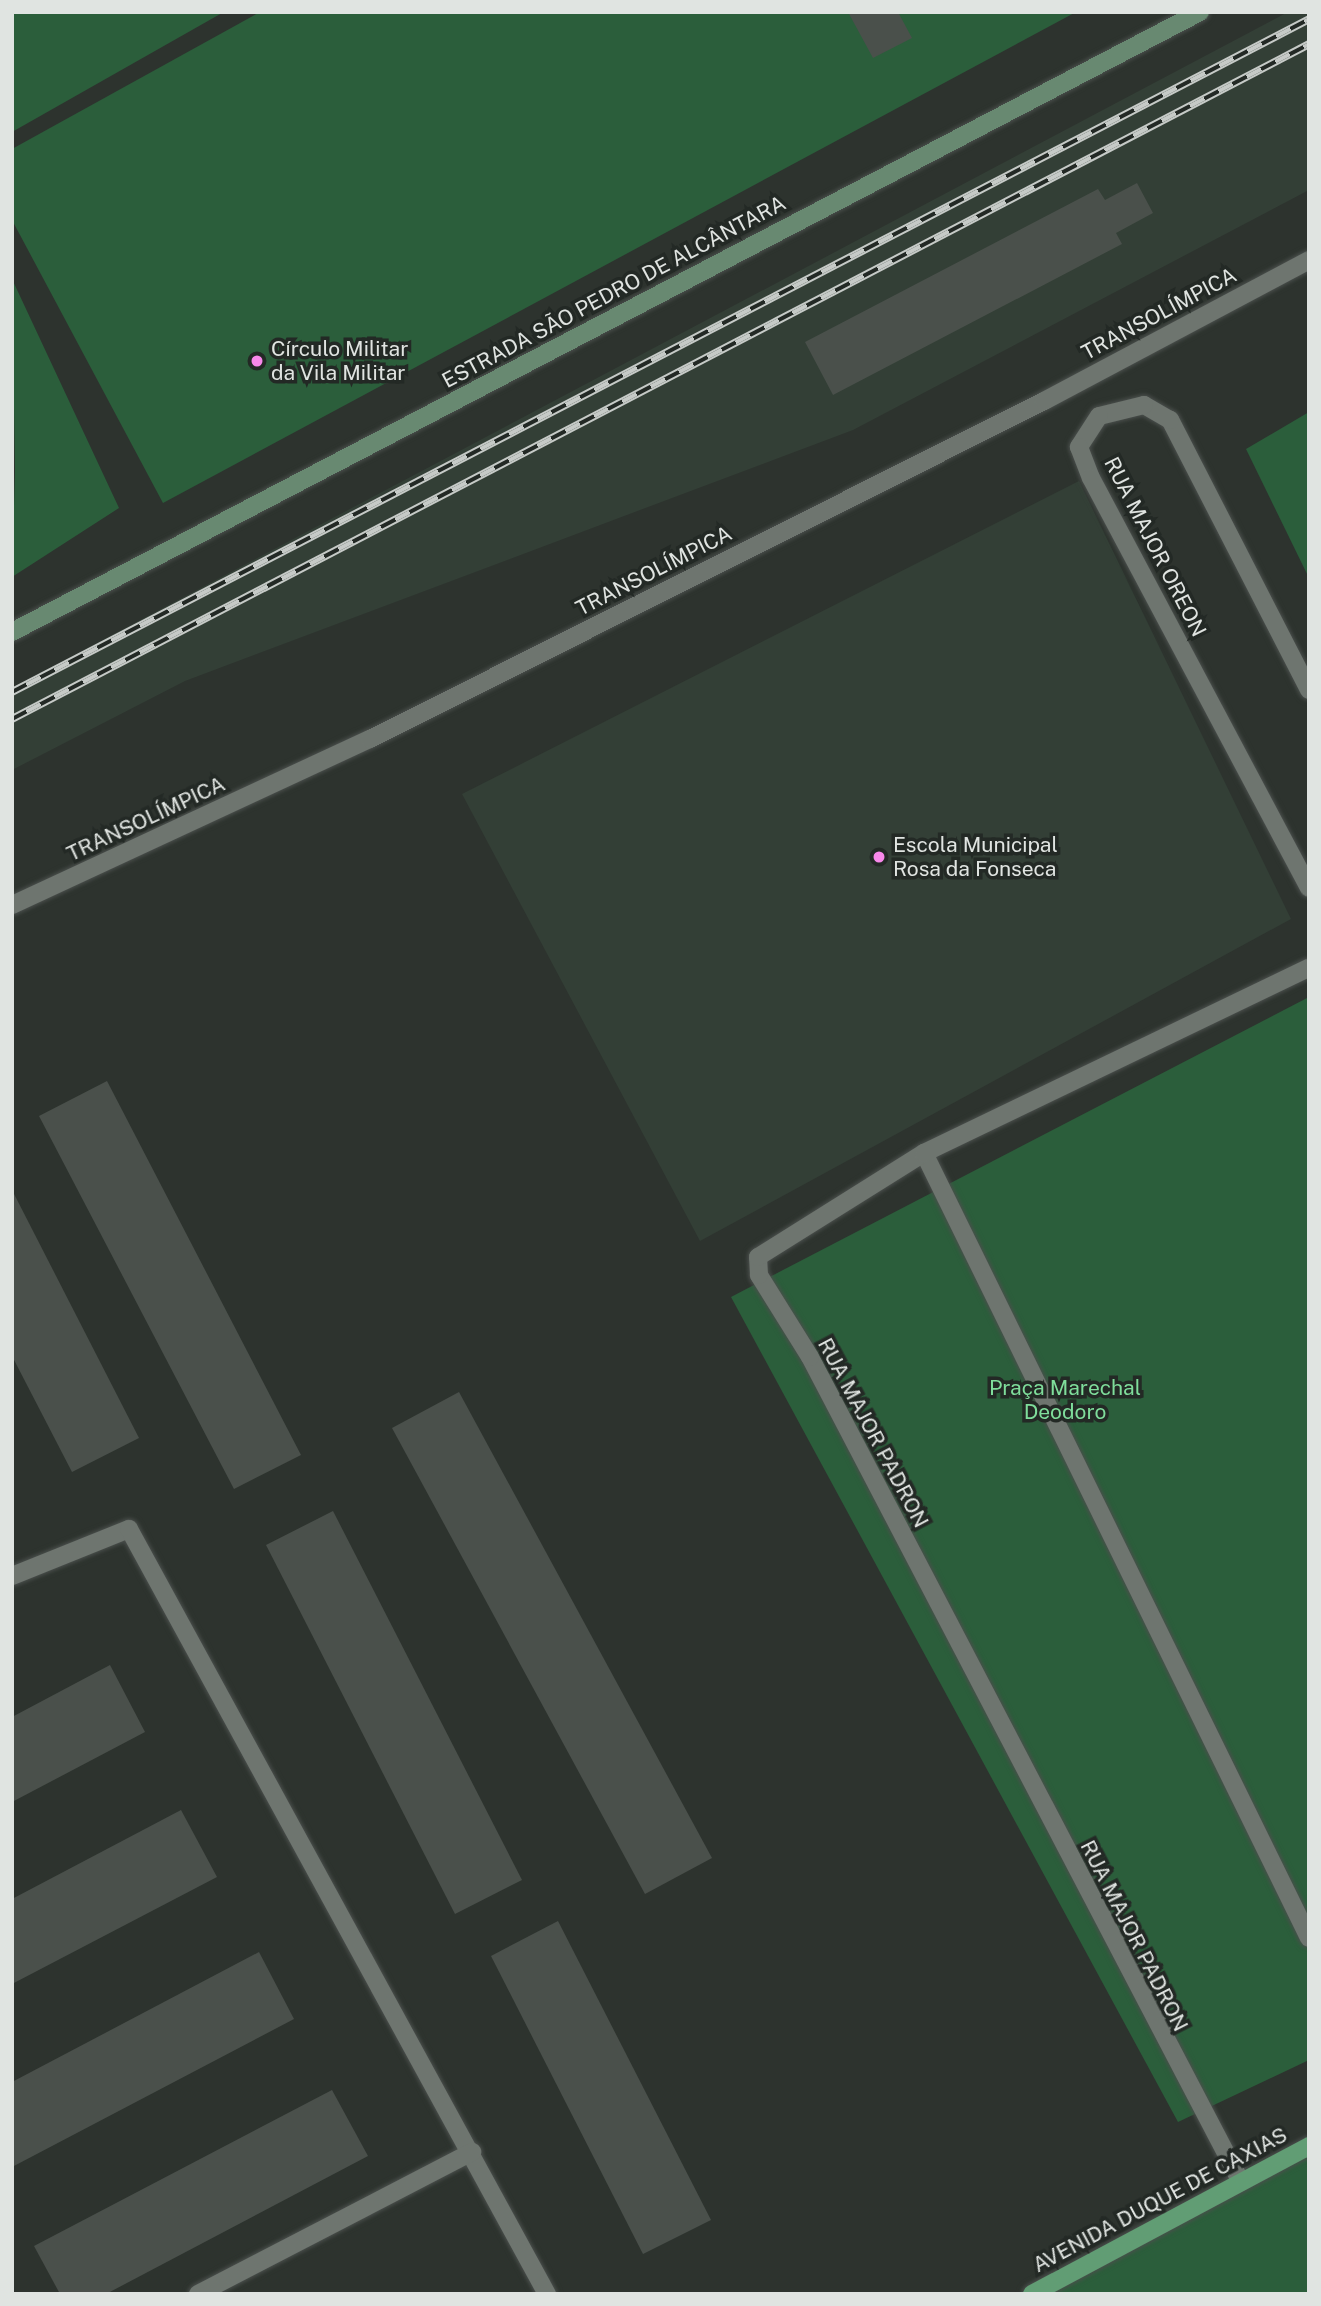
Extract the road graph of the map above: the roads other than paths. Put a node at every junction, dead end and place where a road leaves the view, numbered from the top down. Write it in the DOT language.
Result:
graph roads {
  1 [pos="1200,12"];
  2 [pos="1309,260"];
  3 [pos="12,632"];
  4 [pos="1309,690"];
  5 [pos="1309,888"];
  6 [pos="12,905"];
  7 [pos="1309,968"];
  8 [pos="924,1153"];
  9 [pos="12,1576"];
  10 [pos="1309,1938"];
  11 [pos="1309,2146"];
  12 [pos="472,2152"];
  13 [pos="1241,2182"];
  14 [pos="198,2294"];
  15 [pos="547,2294"];
  16 [pos="1032,2294"];
  1 -- 3 [label="street, ESTRADA SÃO PEDRO DE ALCÂNTARA"];
  2 -- 6 [label="lane, TRANSOLÍMPICA"];
  4 -- 5 [label="lane, RUA MAJOR OREON"];
  7 -- 8 [label="lane, RUA MAJOR PADRON"];
  8 -- 10 [label="lane"];
  8 -- 13 [label="lane, RUA MAJOR PADRON"];
  9 -- 12 [label="lane"];
  11 -- 13 [label="main road, AVENIDA DUQUE DE CAXIAS"];
  12 -- 14 [label="lane"];
  12 -- 15 [label="lane"];
  13 -- 16 [label="main road, AVENIDA DUQUE DE CAXIAS"];
}
